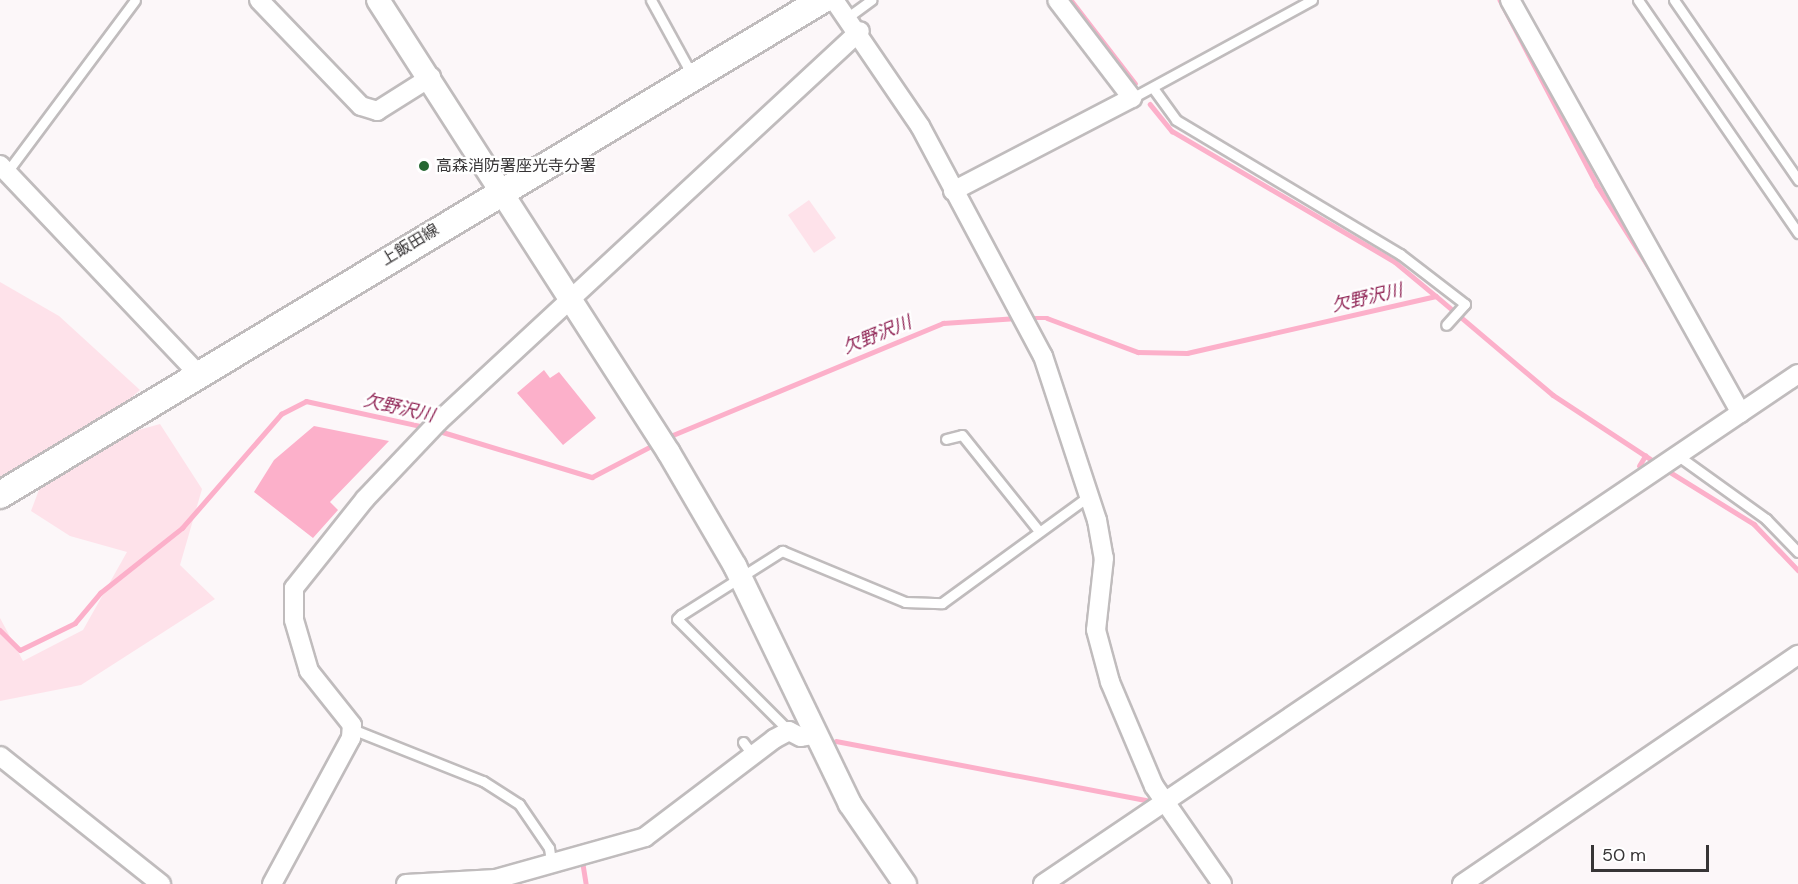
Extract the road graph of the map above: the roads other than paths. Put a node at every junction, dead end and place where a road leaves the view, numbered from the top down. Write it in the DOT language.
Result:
graph roads {
  1 [pos="135,0"];
  2 [pos="259,0"];
  3 [pos="378,0"];
  4 [pos="651,0"];
  5 [pos="822,0"];
  6 [pos="834,0"];
  7 [pos="871,0"];
  8 [pos="1057,0"];
  9 [pos="1312,0"];
  10 [pos="1510,0"];
  11 [pos="1638,0"];
  12 [pos="1674,0"];
  13 [pos="854,24"];
  14 [pos="431,77"];
  15 [pos="695,79"];
  16 [pos="1153,88"];
  17 [pos="1132,98"];
  18 [pos="4,168"];
  19 [pos="1798,180"];
  20 [pos="501,190"];
  21 [pos="953,191"];
  22 [pos="1798,233"];
  23 [pos="574,298"];
  24 [pos="1449,322"];
  25 [pos="1798,374"];
  26 [pos="199,375"];
  27 [pos="1741,412"];
  28 [pos="946,439"];
  29 [pos="1673,458"];
  30 [pos="0,495"];
  31 [pos="1089,496"];
  32 [pos="1039,531"];
  33 [pos="1798,552"];
  34 [pos="739,576"];
  35 [pos="1798,655"];
  36 [pos="352,729"];
  37 [pos="789,731"];
  38 [pos="812,735"];
  39 [pos="0,756"];
  40 [pos="1164,801"];
  41 [pos="551,860"];
  42 [pos="161,884"];
  43 [pos="272,884"];
  44 [pos="406,884"];
  45 [pos="905,884"];
  46 [pos="1042,884"];
  47 [pos="1222,884"];
  48 [pos="1462,884"];
  1 -- 18 [label="lane"];
  2 -- 14 [label="street"];
  3 -- 14 [label="street"];
  4 -- 15 [label="lane"];
  5 -- 15 [label="main road, 上飯田線"];
  6 -- 13 [label="street"];
  7 -- 13 [label="lane"];
  8 -- 17 [label="street"];
  9 -- 16 [label="lane"];
  10 -- 27 [label="street"];
  11 -- 22 [label="lane"];
  12 -- 19 [label="lane"];
  13 -- 21 [label="street"];
  13 -- 23 [label="street"];
  14 -- 20 [label="street"];
  15 -- 20 [label="main road, 上飯田線"];
  16 -- 17 [label="lane"];
  16 -- 24 [label="lane"];
  17 -- 21 [label="street"];
  18 -- 26 [label="street"];
  20 -- 23 [label="street"];
  20 -- 26 [label="main road, 上飯田線"];
  21 -- 31 [label="street"];
  23 -- 34 [label="street"];
  23 -- 36 [label="street"];
  25 -- 27 [label="street"];
  26 -- 30 [label="main road, 上飯田線"];
  27 -- 29 [label="street"];
  28 -- 32 [label="lane"];
  29 -- 33 [label="lane"];
  29 -- 40 [label="street"];
  31 -- 32 [label="lane"];
  31 -- 40 [label="street"];
  32 -- 34 [label="lane"];
  34 -- 37 [label="lane"];
  34 -- 38 [label="street"];
  35 -- 48 [label="street"];
  36 -- 41 [label="lane"];
  36 -- 43 [label="street"];
  37 -- 38 [label="street"];
  37 -- 41 [label="street"];
  38 -- 45 [label="street"];
  39 -- 42 [label="street"];
  40 -- 46 [label="street"];
  40 -- 47 [label="street"];
  41 -- 44 [label="street"];
}
